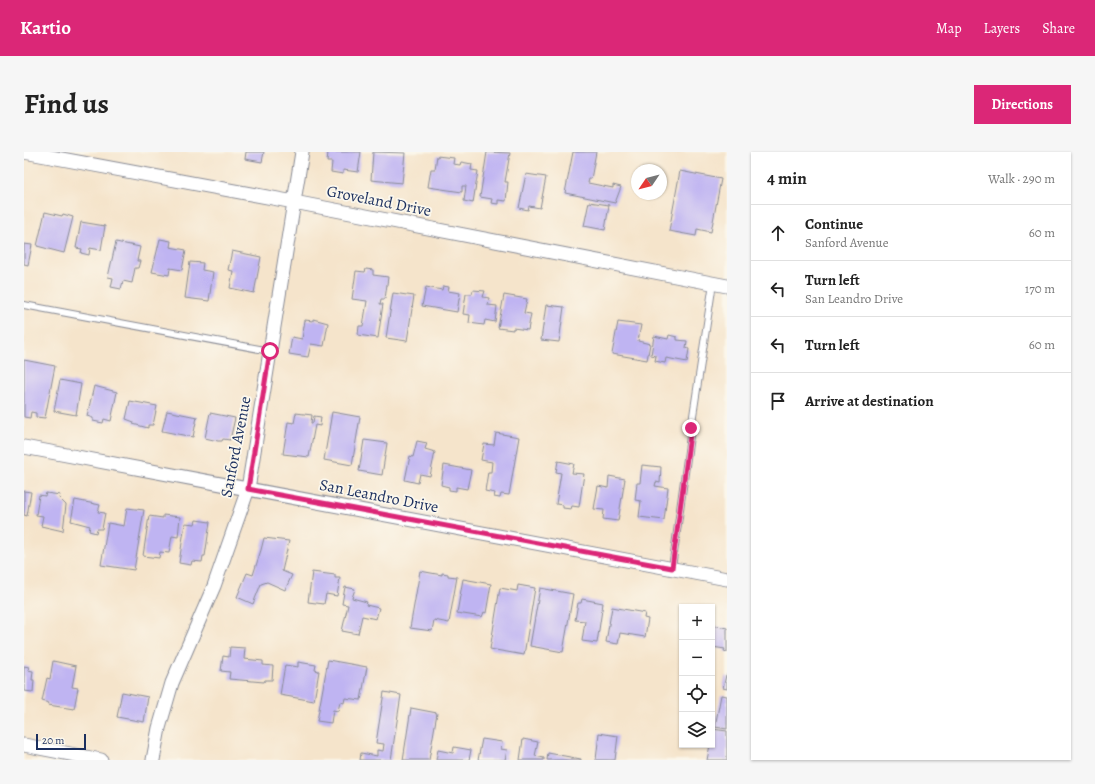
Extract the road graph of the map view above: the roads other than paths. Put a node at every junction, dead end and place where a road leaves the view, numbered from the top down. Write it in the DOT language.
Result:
graph roads {
  1 [pos="24,152"];
  2 [pos="302,152"];
  3 [pos="294,202"];
  4 [pos="713,283"];
  5 [pos="727,286"];
  6 [pos="24,305"];
  7 [pos="270,351"];
  8 [pos="24,447"];
  9 [pos="248,489"];
  10 [pos="672,568"];
  11 [pos="727,578"];
  12 [pos="24,745"];
  13 [pos="101,760"];
  14 [pos="153,760"];
  1 -- 3 [label="street, Groveland Drive"];
  2 -- 3 [label="street, Sanford Avenue"];
  3 -- 4 [label="street, Groveland Drive"];
  3 -- 7 [label="street, Sanford Avenue"];
  4 -- 5 [label="street, Groveland Drive"];
  4 -- 10 [label="lane"];
  6 -- 7 [label="lane"];
  7 -- 9 [label="street, Sanford Avenue"];
  8 -- 9 [label="street, San Leandro Drive"];
  9 -- 10 [label="street, San Leandro Drive"];
  9 -- 14 [label="street, Sanford Avenue"];
  10 -- 11 [label="street, San Leandro Drive"];
  12 -- 13 [label="street"];
}
